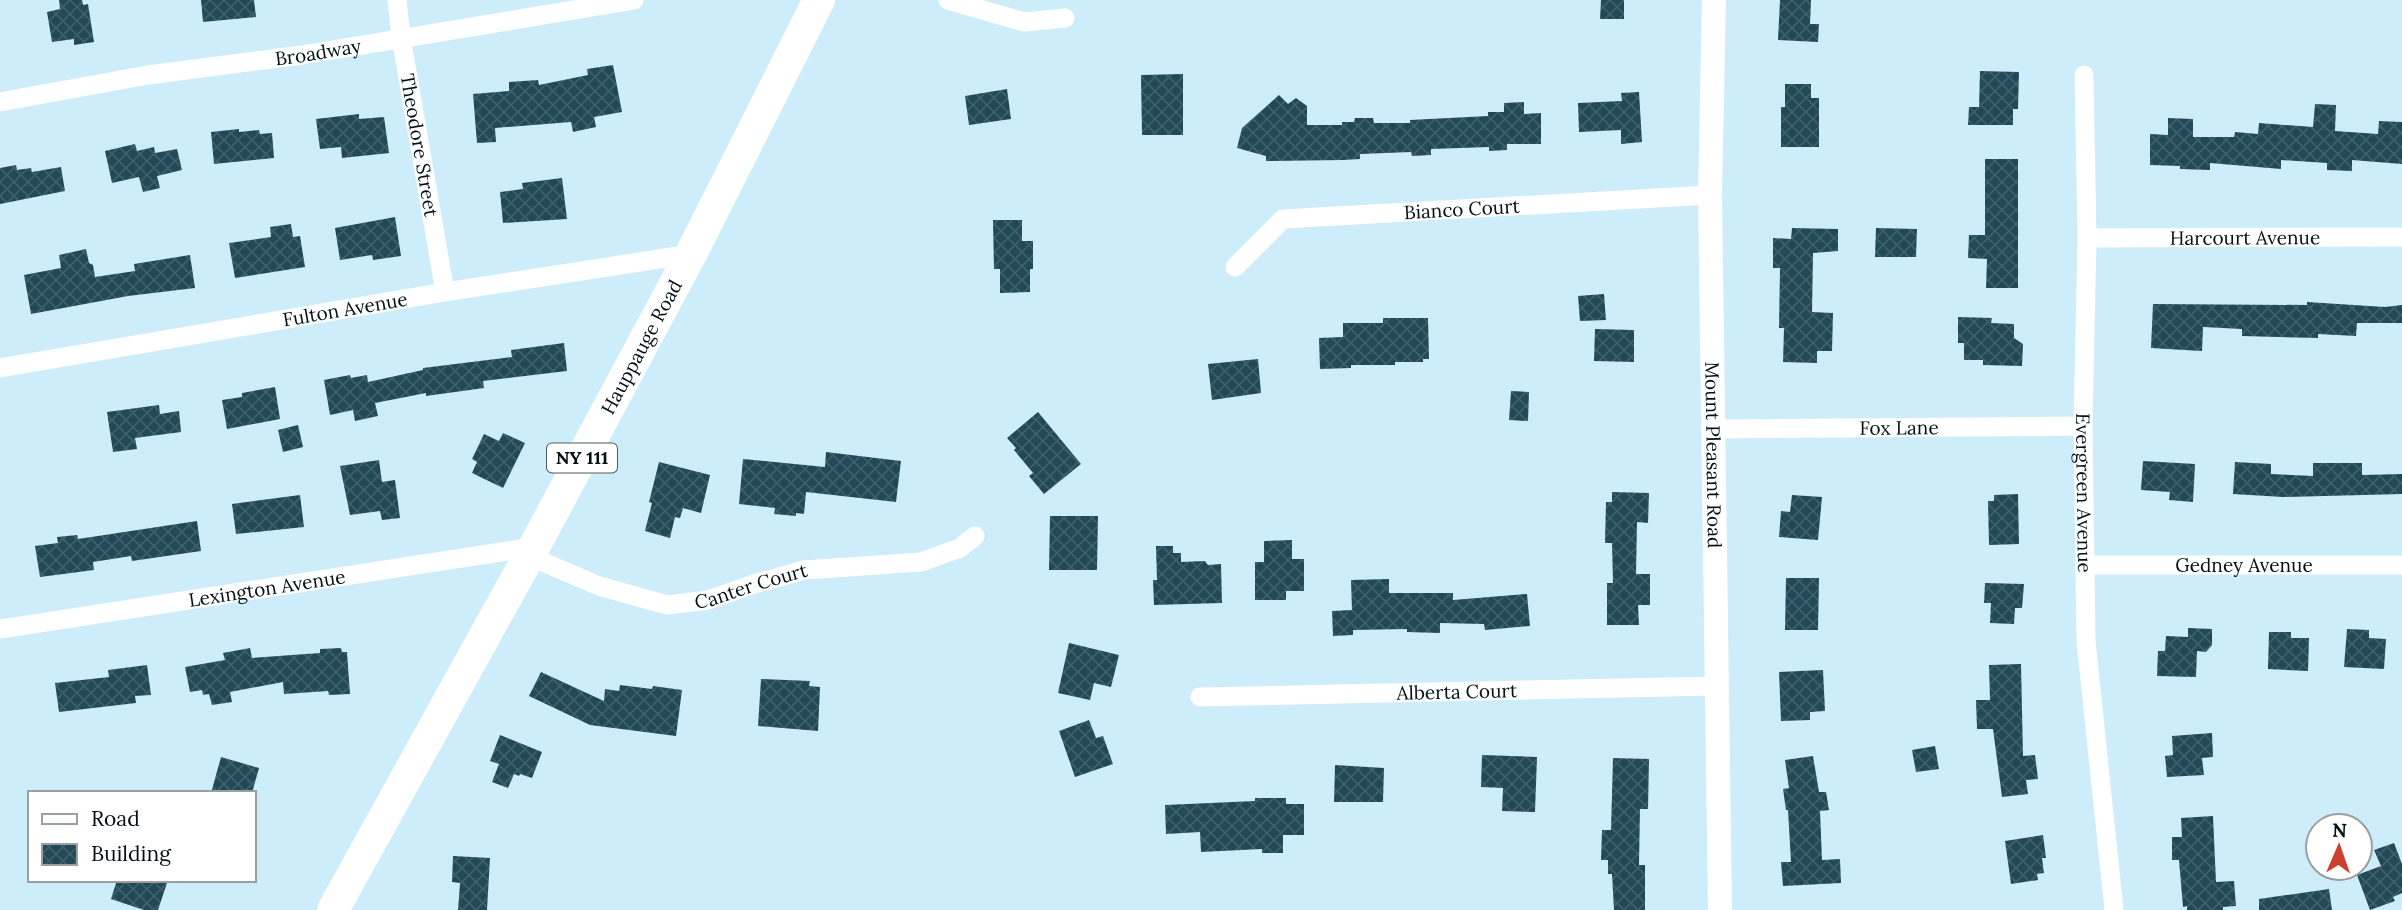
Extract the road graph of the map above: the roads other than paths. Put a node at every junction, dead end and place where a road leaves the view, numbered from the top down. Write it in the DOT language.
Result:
graph roads {
  1 [pos="397,0"];
  2 [pos="634,0"];
  3 [pos="819,0"];
  4 [pos="947,0"];
  5 [pos="1714,0"];
  6 [pos="1065,18"];
  7 [pos="401,37"];
  8 [pos="2084,75"];
  9 [pos="0,102"];
  10 [pos="1710,195"];
  11 [pos="2402,237"];
  12 [pos="2087,238"];
  13 [pos="691,254"];
  14 [pos="1235,267"];
  15 [pos="445,292"];
  16 [pos="0,368"];
  17 [pos="2083,426"];
  18 [pos="1713,429"];
  19 [pos="975,536"];
  20 [pos="532,551"];
  21 [pos="2086,565"];
  22 [pos="2402,565"];
  23 [pos="0,629"];
  24 [pos="1715,686"];
  25 [pos="1200,697"];
  26 [pos="333,910"];
  27 [pos="1720,910"];
  28 [pos="2114,910"];
  1 -- 7 [label="street, Theodore Street"];
  2 -- 7 [label="street, Broadway"];
  3 -- 13 [label="main road, Hauppauge Road / NY 111"];
  4 -- 6 [label="street"];
  5 -- 10 [label="street, Mount Pleasant Road"];
  7 -- 9 [label="street, Broadway"];
  7 -- 15 [label="street, Theodore Street"];
  8 -- 12 [label="street, Evergreen Avenue"];
  10 -- 14 [label="street, Bianco Court"];
  10 -- 18 [label="street, Mount Pleasant Road"];
  11 -- 12 [label="street, Harcourt Avenue"];
  12 -- 17 [label="street, Evergreen Avenue"];
  13 -- 15 [label="street, Fulton Avenue"];
  13 -- 20 [label="main road, Hauppauge Road / NY 111"];
  15 -- 16 [label="street, Fulton Avenue"];
  17 -- 18 [label="street, Fox Lane"];
  17 -- 21 [label="street, Evergreen Avenue"];
  18 -- 24 [label="street, Mount Pleasant Road"];
  19 -- 20 [label="street, Canter Court"];
  20 -- 23 [label="street, Lexington Avenue"];
  20 -- 26 [label="main road, Hauppauge Road / NY 111"];
  21 -- 22 [label="street, Gedney Avenue"];
  21 -- 28 [label="street, Evergreen Avenue"];
  24 -- 25 [label="street, Alberta Court"];
  24 -- 27 [label="street, Mount Pleasant Road"];
}
